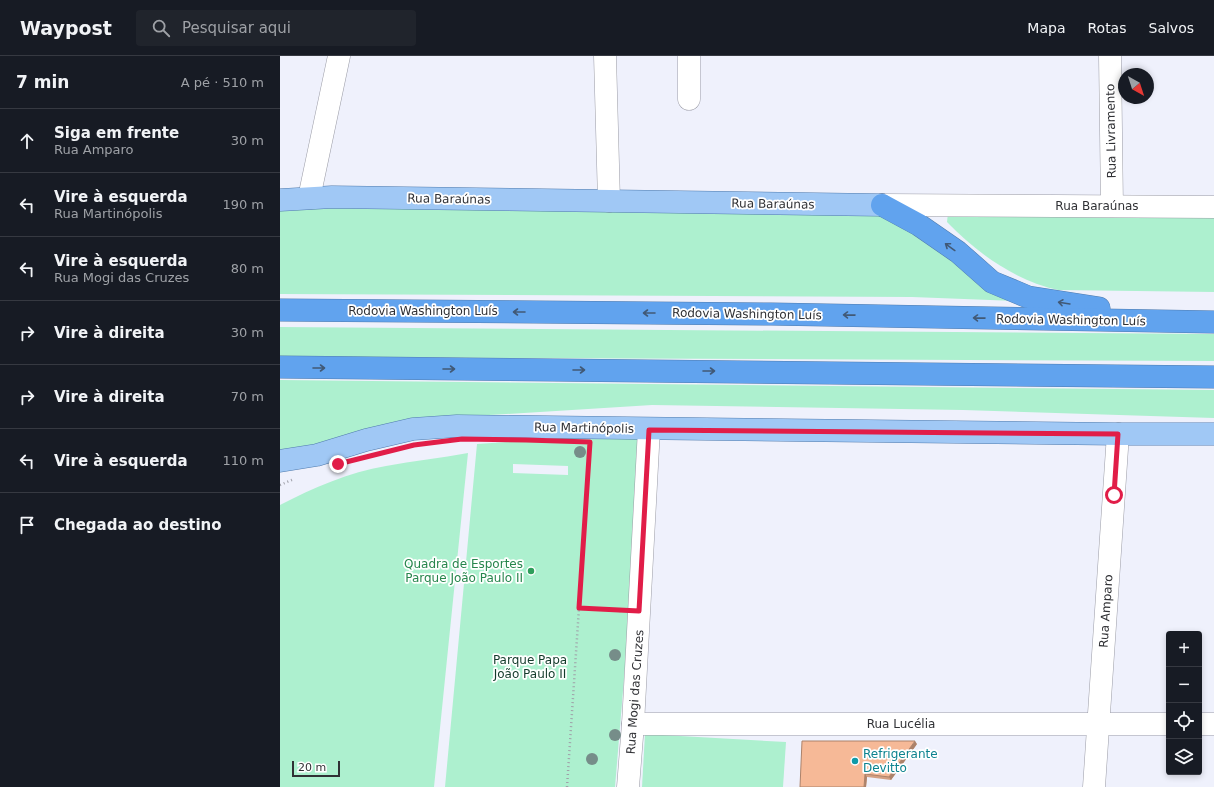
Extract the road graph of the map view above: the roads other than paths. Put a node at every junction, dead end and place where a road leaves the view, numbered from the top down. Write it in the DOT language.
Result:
graph roads {
  1 [pos="340,56"];
  2 [pos="605,56"];
  3 [pos="689,56"];
  4 [pos="1110,56"];
  5 [pos="689,99"];
  6 [pos="280,187"];
  7 [pos="309,196"];
  8 [pos="280,200"];
  9 [pos="610,201"];
  10 [pos="882,205"];
  11 [pos="1112,206"];
  12 [pos="1214,206"];
  13 [pos="280,310"];
  14 [pos="1214,319"];
  15 [pos="1214,322"];
  16 [pos="280,367"];
  17 [pos="1214,376"];
  18 [pos="649,430"];
  19 [pos="1118,434"];
  20 [pos="1214,434"];
  21 [pos="317,455"];
  22 [pos="280,461"];
  23 [pos="287,476"];
  24 [pos="634,724"];
  25 [pos="1099,724"];
  26 [pos="1166,724"];
  27 [pos="1202,724"];
  28 [pos="1214,724"];
  29 [pos="628,787"];
  30 [pos="1094,787"];
  1 -- 7 [label="street"];
  2 -- 9 [label="street"];
  3 -- 5 [label="street"];
  4 -- 11 [label="street, Rua Livramento"];
  6 -- 7 [label="main road, Rua Baraúnas"];
  7 -- 8 [label="main road, Rua Baraúnas"];
  7 -- 9 [label="main road, Rua Baraúnas"];
  9 -- 10 [label="main road, Rua Baraúnas"];
  10 -- 11 [label="street, Rua Baraúnas"];
  14 -- 10 [label="highway, one-way"];
  11 -- 12 [label="street, Rua Baraúnas"];
  15 -- 13 [label="highway, Rodovia Washington Luís, one-way"];
  16 -- 17 [label="highway, one-way"];
  18 -- 19 [label="main road, Rua Martinópolis"];
  18 -- 21 [label="main road, Rua Martinópolis"];
  18 -- 24 [label="street, Rua Mogi das Cruzes"];
  19 -- 20 [label="main road, Rua Martinópolis"];
  19 -- 25 [label="street, Rua Amparo"];
  21 -- 22 [label="main road, Rua Martinópolis"];
  21 -- 23 [label="main road, Rua Martinópolis"];
  24 -- 25 [label="street, Rua Lucélia"];
  24 -- 29 [label="street, Rua Mogi das Cruzes"];
  25 -- 26 [label="street, Rua Lucélia"];
  25 -- 30 [label="street, Rua Amparo"];
  27 -- 28 [label="street"];
}
